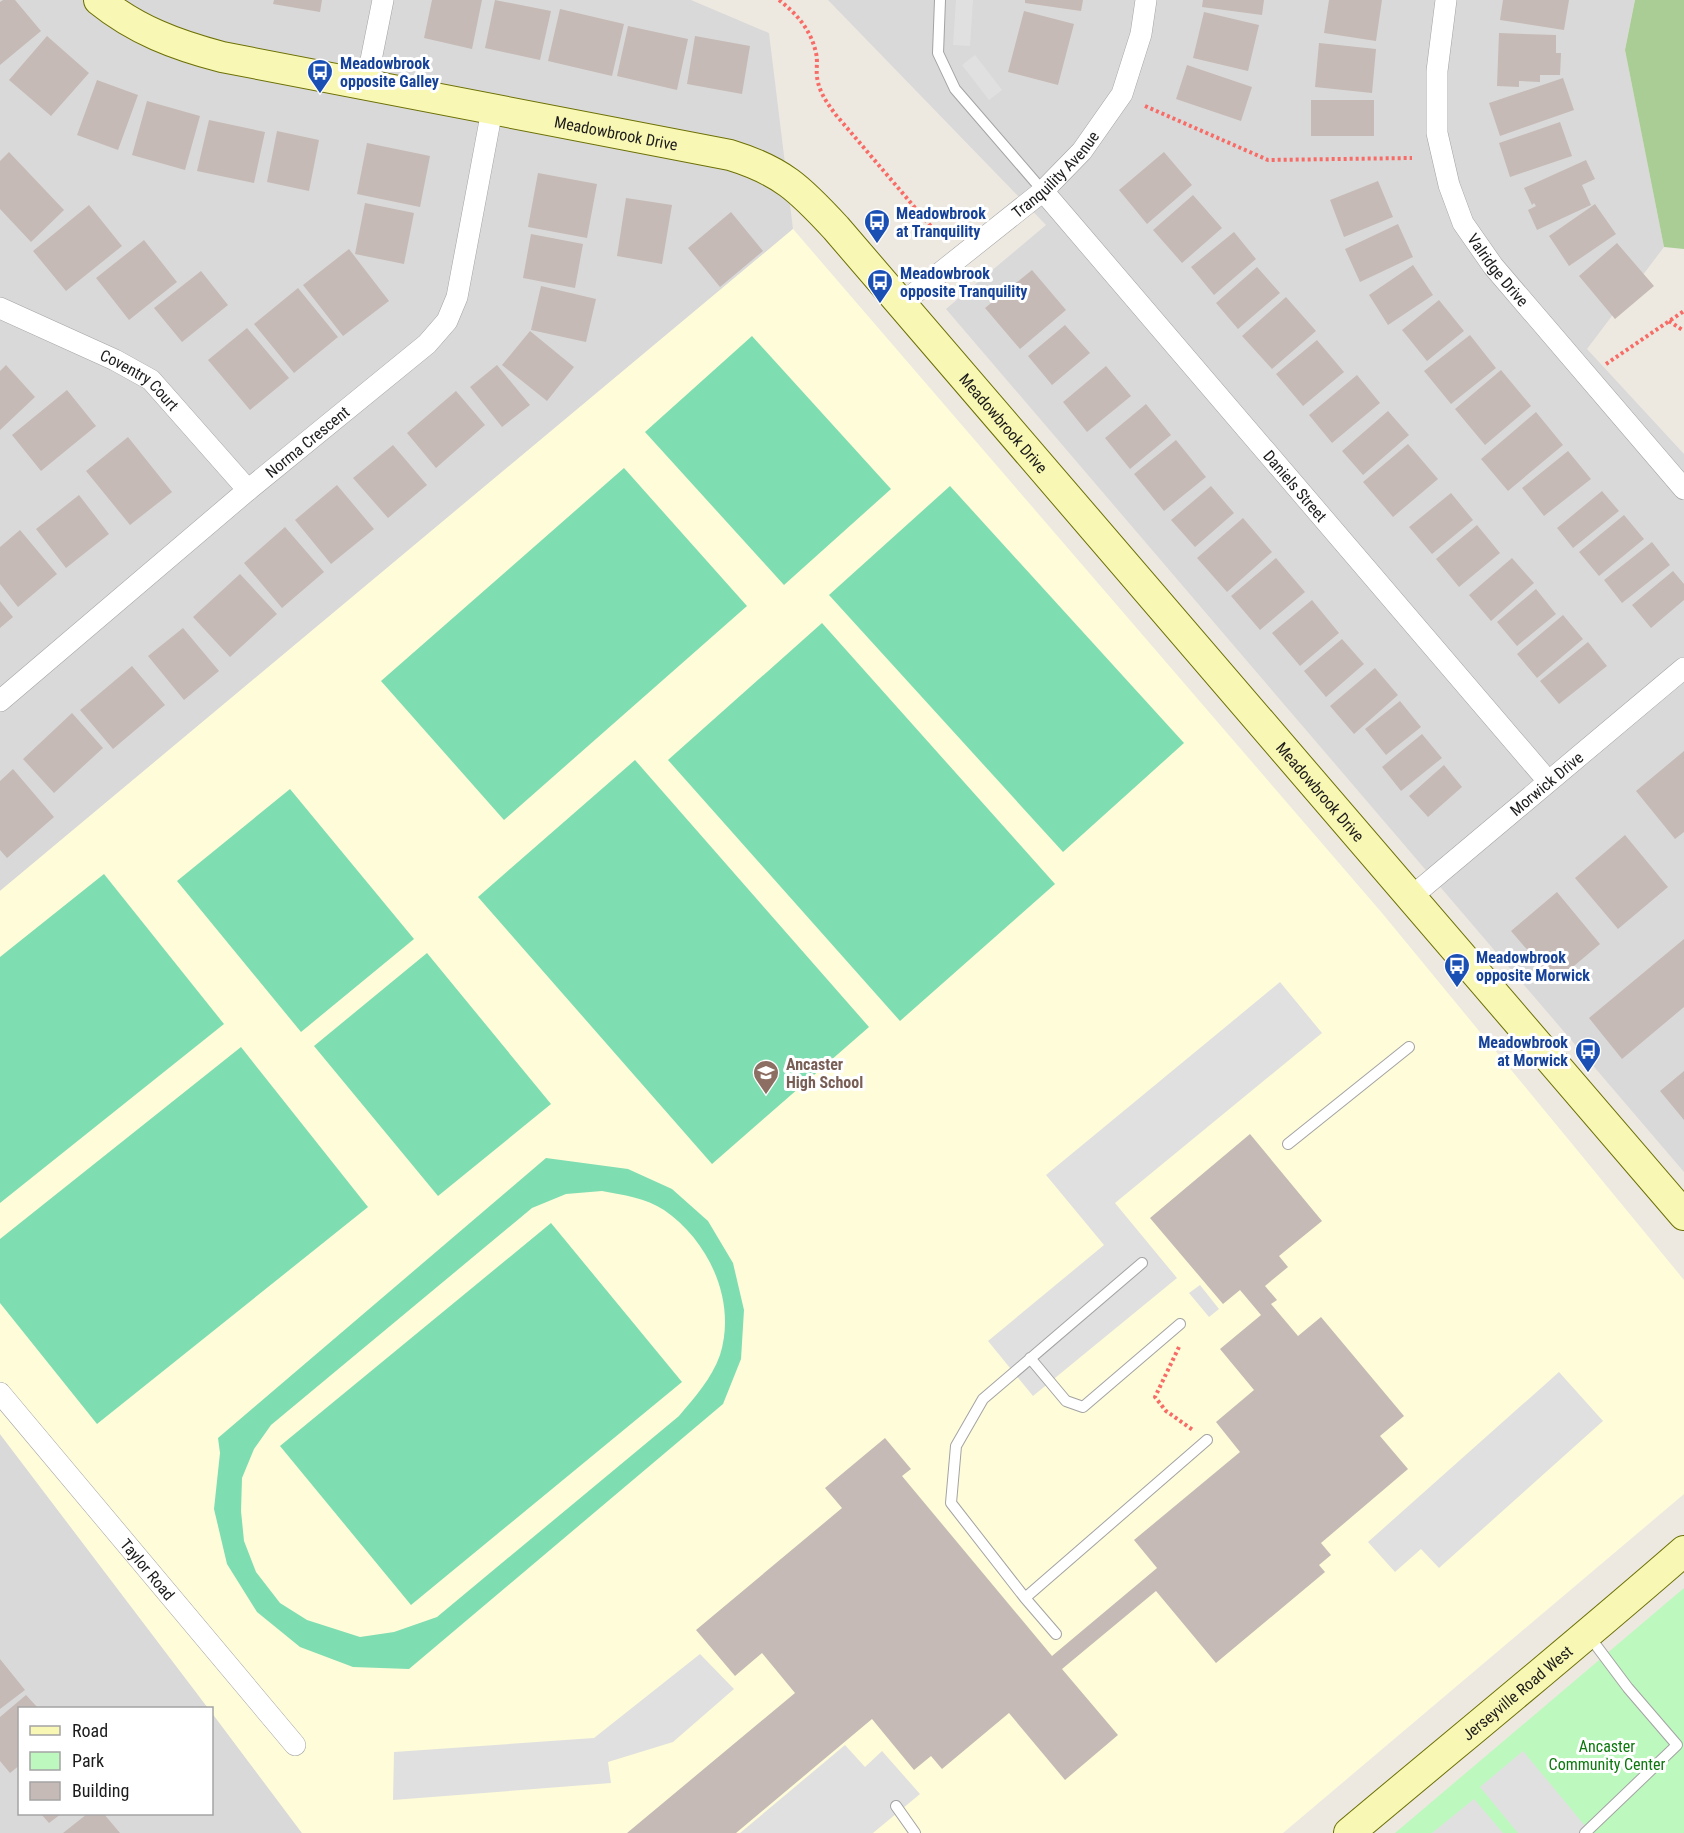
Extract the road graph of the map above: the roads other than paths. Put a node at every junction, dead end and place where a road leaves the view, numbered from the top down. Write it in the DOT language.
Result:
graph roads {
  1 [pos="99,0"];
  2 [pos="382,0"];
  3 [pos="940,0"];
  4 [pos="1146,0"];
  5 [pos="1446,0"];
  6 [pos="366,85"];
  7 [pos="492,110"];
  8 [pos="1043,191"];
  9 [pos="901,304"];
  10 [pos="0,308"];
  11 [pos="1684,489"];
  12 [pos="248,490"];
  13 [pos="1684,668"];
  14 [pos="0,701"];
  15 [pos="1548,781"];
  16 [pos="1410,898"];
  17 [pos="1409,1047"];
  18 [pos="1287,1144"];
  19 [pos="1684,1215"];
  20 [pos="1142,1263"];
  21 [pos="1180,1324"];
  22 [pos="1030,1358"];
  23 [pos="0,1393"];
  24 [pos="1207,1440"];
  25 [pos="1684,1551"];
  26 [pos="1025,1598"];
  27 [pos="1056,1634"];
  28 [pos="1588,1635"];
  29 [pos="1680,1744"];
  30 [pos="295,1745"];
  31 [pos="896,1806"];
  32 [pos="915,1833"];
  33 [pos="1349,1833"];
  34 [pos="1585,1833"];
  1 -- 6 [label="street, Meadowbrook Drive"];
  2 -- 6 [label="street"];
  3 -- 8 [label="lane"];
  4 -- 8 [label="street, Tranquility Avenue"];
  5 -- 11 [label="street, Valridge Drive"];
  6 -- 7 [label="street, Meadowbrook Drive"];
  7 -- 9 [label="street, Meadowbrook Drive"];
  7 -- 12 [label="street, Norma Crescent"];
  8 -- 9 [label="street, Tranquility Avenue"];
  8 -- 15 [label="street, Daniels Street"];
  9 -- 16 [label="street, Meadowbrook Drive"];
  10 -- 12 [label="street, Coventry Court"];
  12 -- 14 [label="street, Norma Crescent"];
  13 -- 15 [label="street, Morwick Drive"];
  15 -- 16 [label="street, Morwick Drive"];
  16 -- 19 [label="street, Meadowbrook Drive"];
  17 -- 18 [label="lane"];
  20 -- 22 [label="lane"];
  21 -- 22 [label="lane"];
  22 -- 26 [label="lane"];
  23 -- 30 [label="street, Taylor Road"];
  24 -- 26 [label="lane"];
  25 -- 28 [label="street, Jerseyville Road West"];
  26 -- 27 [label="lane"];
  28 -- 29 [label="lane"];
  28 -- 33 [label="street, Jerseyville Road West"];
  29 -- 34 [label="lane"];
  31 -- 32 [label="lane"];
}
